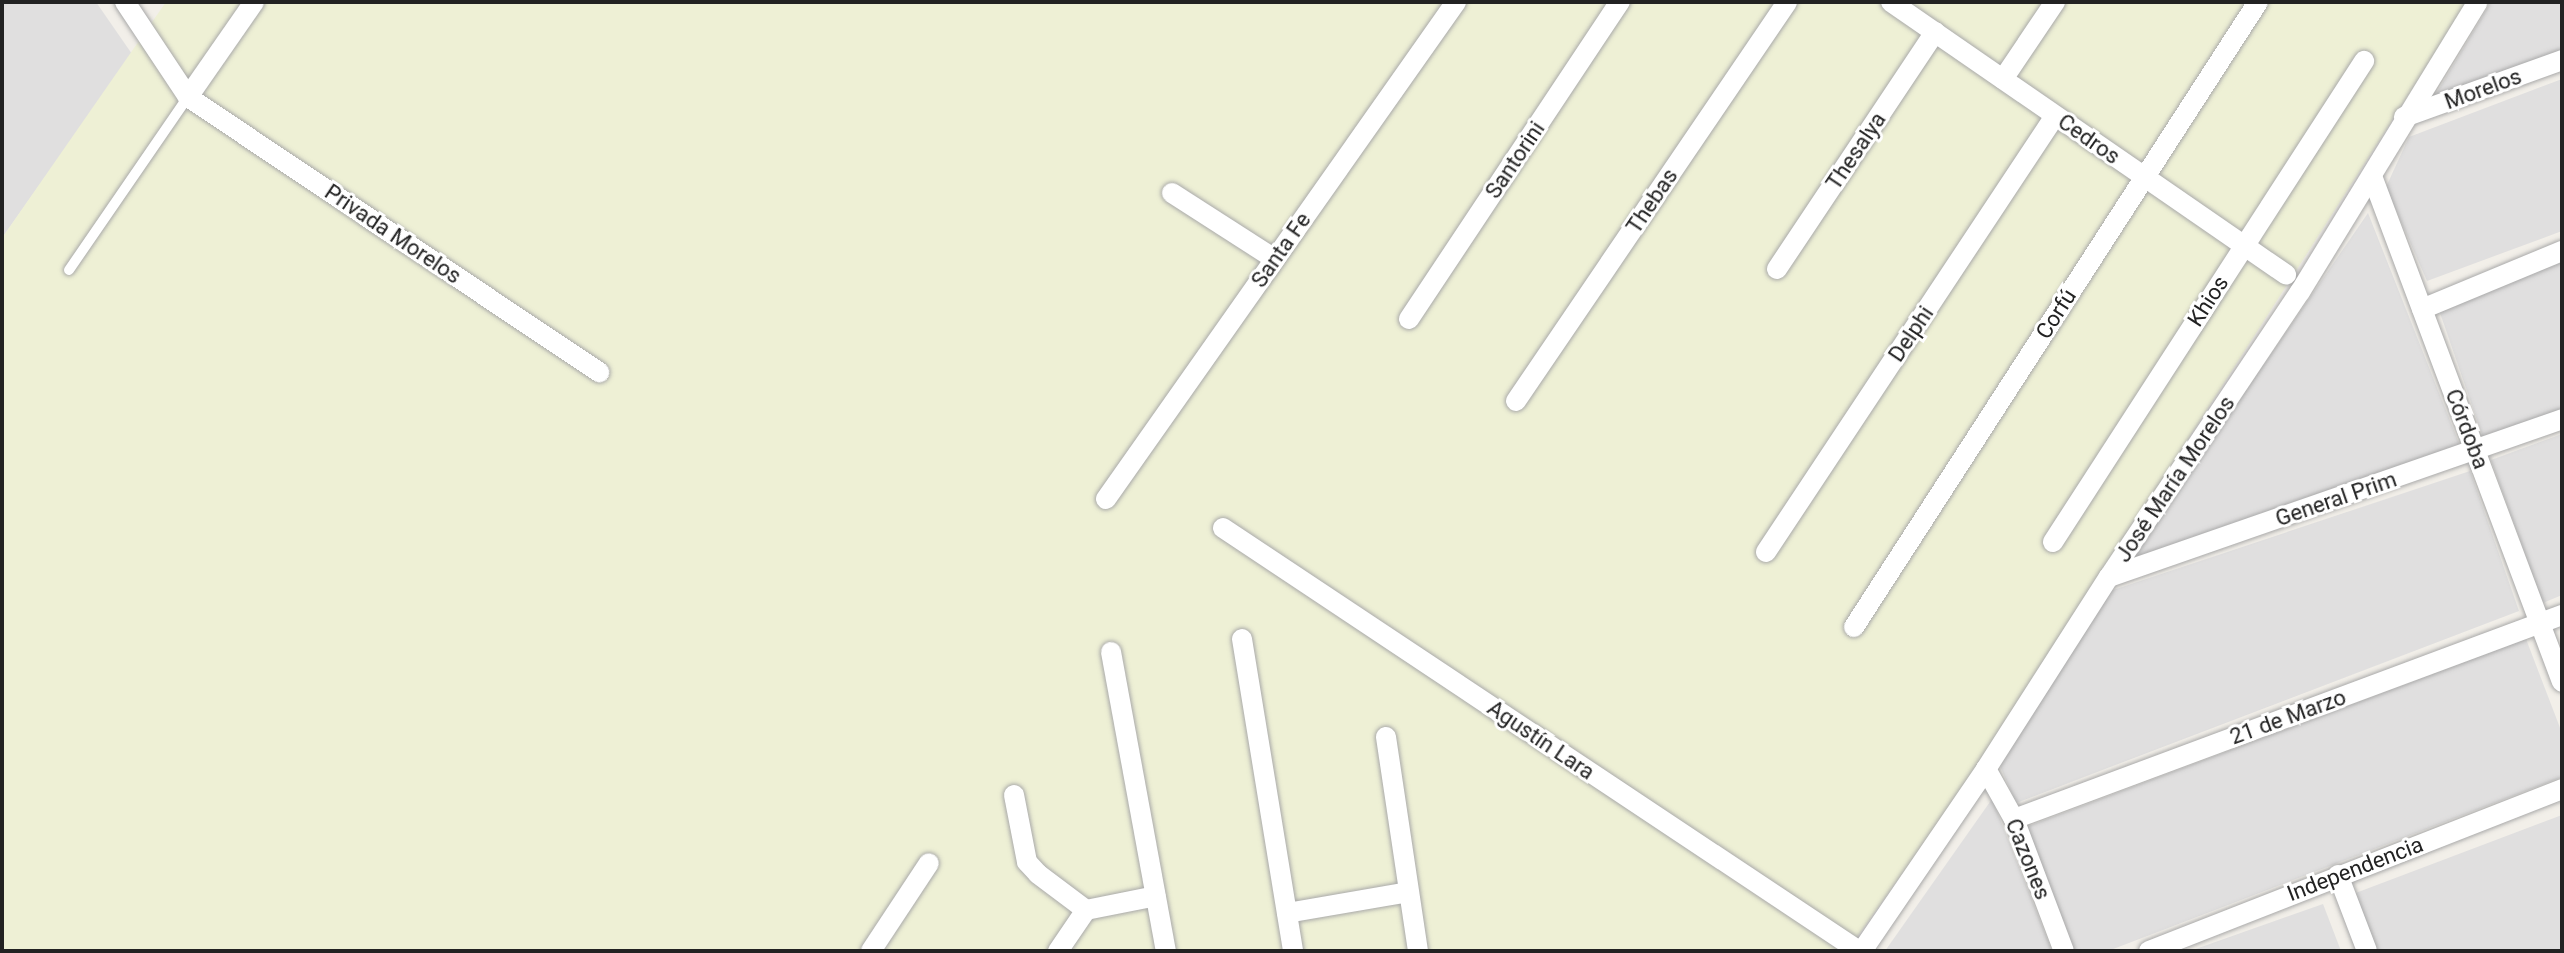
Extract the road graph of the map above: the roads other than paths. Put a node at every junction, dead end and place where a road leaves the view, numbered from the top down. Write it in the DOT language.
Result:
graph roads {
  1 [pos="125,2"];
  2 [pos="254,2"];
  3 [pos="1456,2"];
  4 [pos="1620,2"];
  5 [pos="1787,2"];
  6 [pos="1891,2"];
  7 [pos="2055,2"];
  8 [pos="2258,2"];
  9 [pos="2478,2"];
  10 [pos="1913,8"];
  11 [pos="1935,32"];
  12 [pos="2562,60"];
  13 [pos="2364,61"];
  14 [pos="2003,79"];
  15 [pos="188,97"];
  16 [pos="2055,116"];
  17 [pos="2404,117"];
  18 [pos="2372,176"];
  19 [pos="2145,177"];
  20 [pos="1172,193"];
  21 [pos="2244,246"];
  22 [pos="2562,251"];
  23 [pos="1275,259"];
  24 [pos="1777,269"];
  25 [pos="69,270"];
  26 [pos="2286,275"];
  27 [pos="2422,309"];
  28 [pos="1409,319"];
  29 [pos="599,372"];
  30 [pos="1516,401"];
  31 [pos="2562,419"];
  32 [pos="2475,450"];
  33 [pos="1106,499"];
  34 [pos="1223,528"];
  35 [pos="2053,542"];
  36 [pos="1766,552"];
  37 [pos="2109,577"];
  38 [pos="2562,615"];
  39 [pos="2540,624"];
  40 [pos="1854,627"];
  41 [pos="1242,639"];
  42 [pos="1111,652"];
  43 [pos="2562,682"];
  44 [pos="1386,737"];
  45 [pos="1986,769"];
  46 [pos="2562,789"];
  47 [pos="1014,795"];
  48 [pos="2014,819"];
  49 [pos="929,863"];
  50 [pos="2338,875"];
  51 [pos="1408,892"];
  52 [pos="1156,896"];
  53 [pos="1086,910"];
  54 [pos="1287,913"];
  55 [pos="871,951"];
  56 [pos="1058,951"];
  57 [pos="1166,951"];
  58 [pos="1293,951"];
  59 [pos="1418,951"];
  60 [pos="1861,951"];
  61 [pos="2064,951"];
  62 [pos="2149,951"];
  63 [pos="2367,951"];
  1 -- 15 [label="street"];
  2 -- 15 [label="street"];
  3 -- 23 [label="street, Santa Fe"];
  4 -- 28 [label="street, Santorini"];
  5 -- 30 [label="street, Thebas"];
  6 -- 10 [label="street, Cedros"];
  7 -- 14 [label="street"];
  8 -- 19 [label="street, Corfú"];
  9 -- 17 [label="street, José María Morelos"];
  10 -- 11 [label="street, Cedros"];
  11 -- 14 [label="street, Cedros"];
  11 -- 24 [label="street, Thesalya"];
  12 -- 17 [label="street, Morelos"];
  13 -- 21 [label="street, Khios"];
  14 -- 16 [label="street, Cedros"];
  15 -- 25 [label="lane"];
  15 -- 29 [label="street, Privada Morelos"];
  16 -- 19 [label="street, Cedros"];
  16 -- 36 [label="street, Delphi"];
  17 -- 18 [label="street, José María Morelos"];
  18 -- 27 [label="street, Córdoba"];
  18 -- 37 [label="street, José María Morelos"];
  19 -- 21 [label="street, Cedros"];
  19 -- 40 [label="street, Corfú"];
  20 -- 23 [label="street"];
  21 -- 26 [label="street, Cedros"];
  21 -- 35 [label="street, Khios"];
  22 -- 27 [label="street"];
  23 -- 33 [label="street, Santa Fe"];
  27 -- 32 [label="street, Córdoba"];
  31 -- 32 [label="street, General Prim"];
  32 -- 37 [label="street, General Prim"];
  32 -- 39 [label="street, Córdoba"];
  34 -- 60 [label="street, Agustín Lara"];
  37 -- 45 [label="street, José María Morelos"];
  38 -- 39 [label="street, 21 de Marzo"];
  39 -- 43 [label="street, Córdoba"];
  39 -- 48 [label="street, 21 de Marzo"];
  41 -- 54 [label="street"];
  42 -- 52 [label="street"];
  44 -- 51 [label="street"];
  45 -- 48 [label="street, Cazones"];
  45 -- 60 [label="street, José María Morelos"];
  46 -- 50 [label="street, Independencia"];
  47 -- 53 [label="street"];
  48 -- 61 [label="street, Cazones"];
  49 -- 55 [label="street"];
  50 -- 62 [label="street, Independencia"];
  50 -- 63 [label="street"];
  51 -- 54 [label="street"];
  51 -- 59 [label="street"];
  52 -- 53 [label="street"];
  52 -- 57 [label="street"];
  53 -- 56 [label="street"];
  54 -- 58 [label="street"];
}
